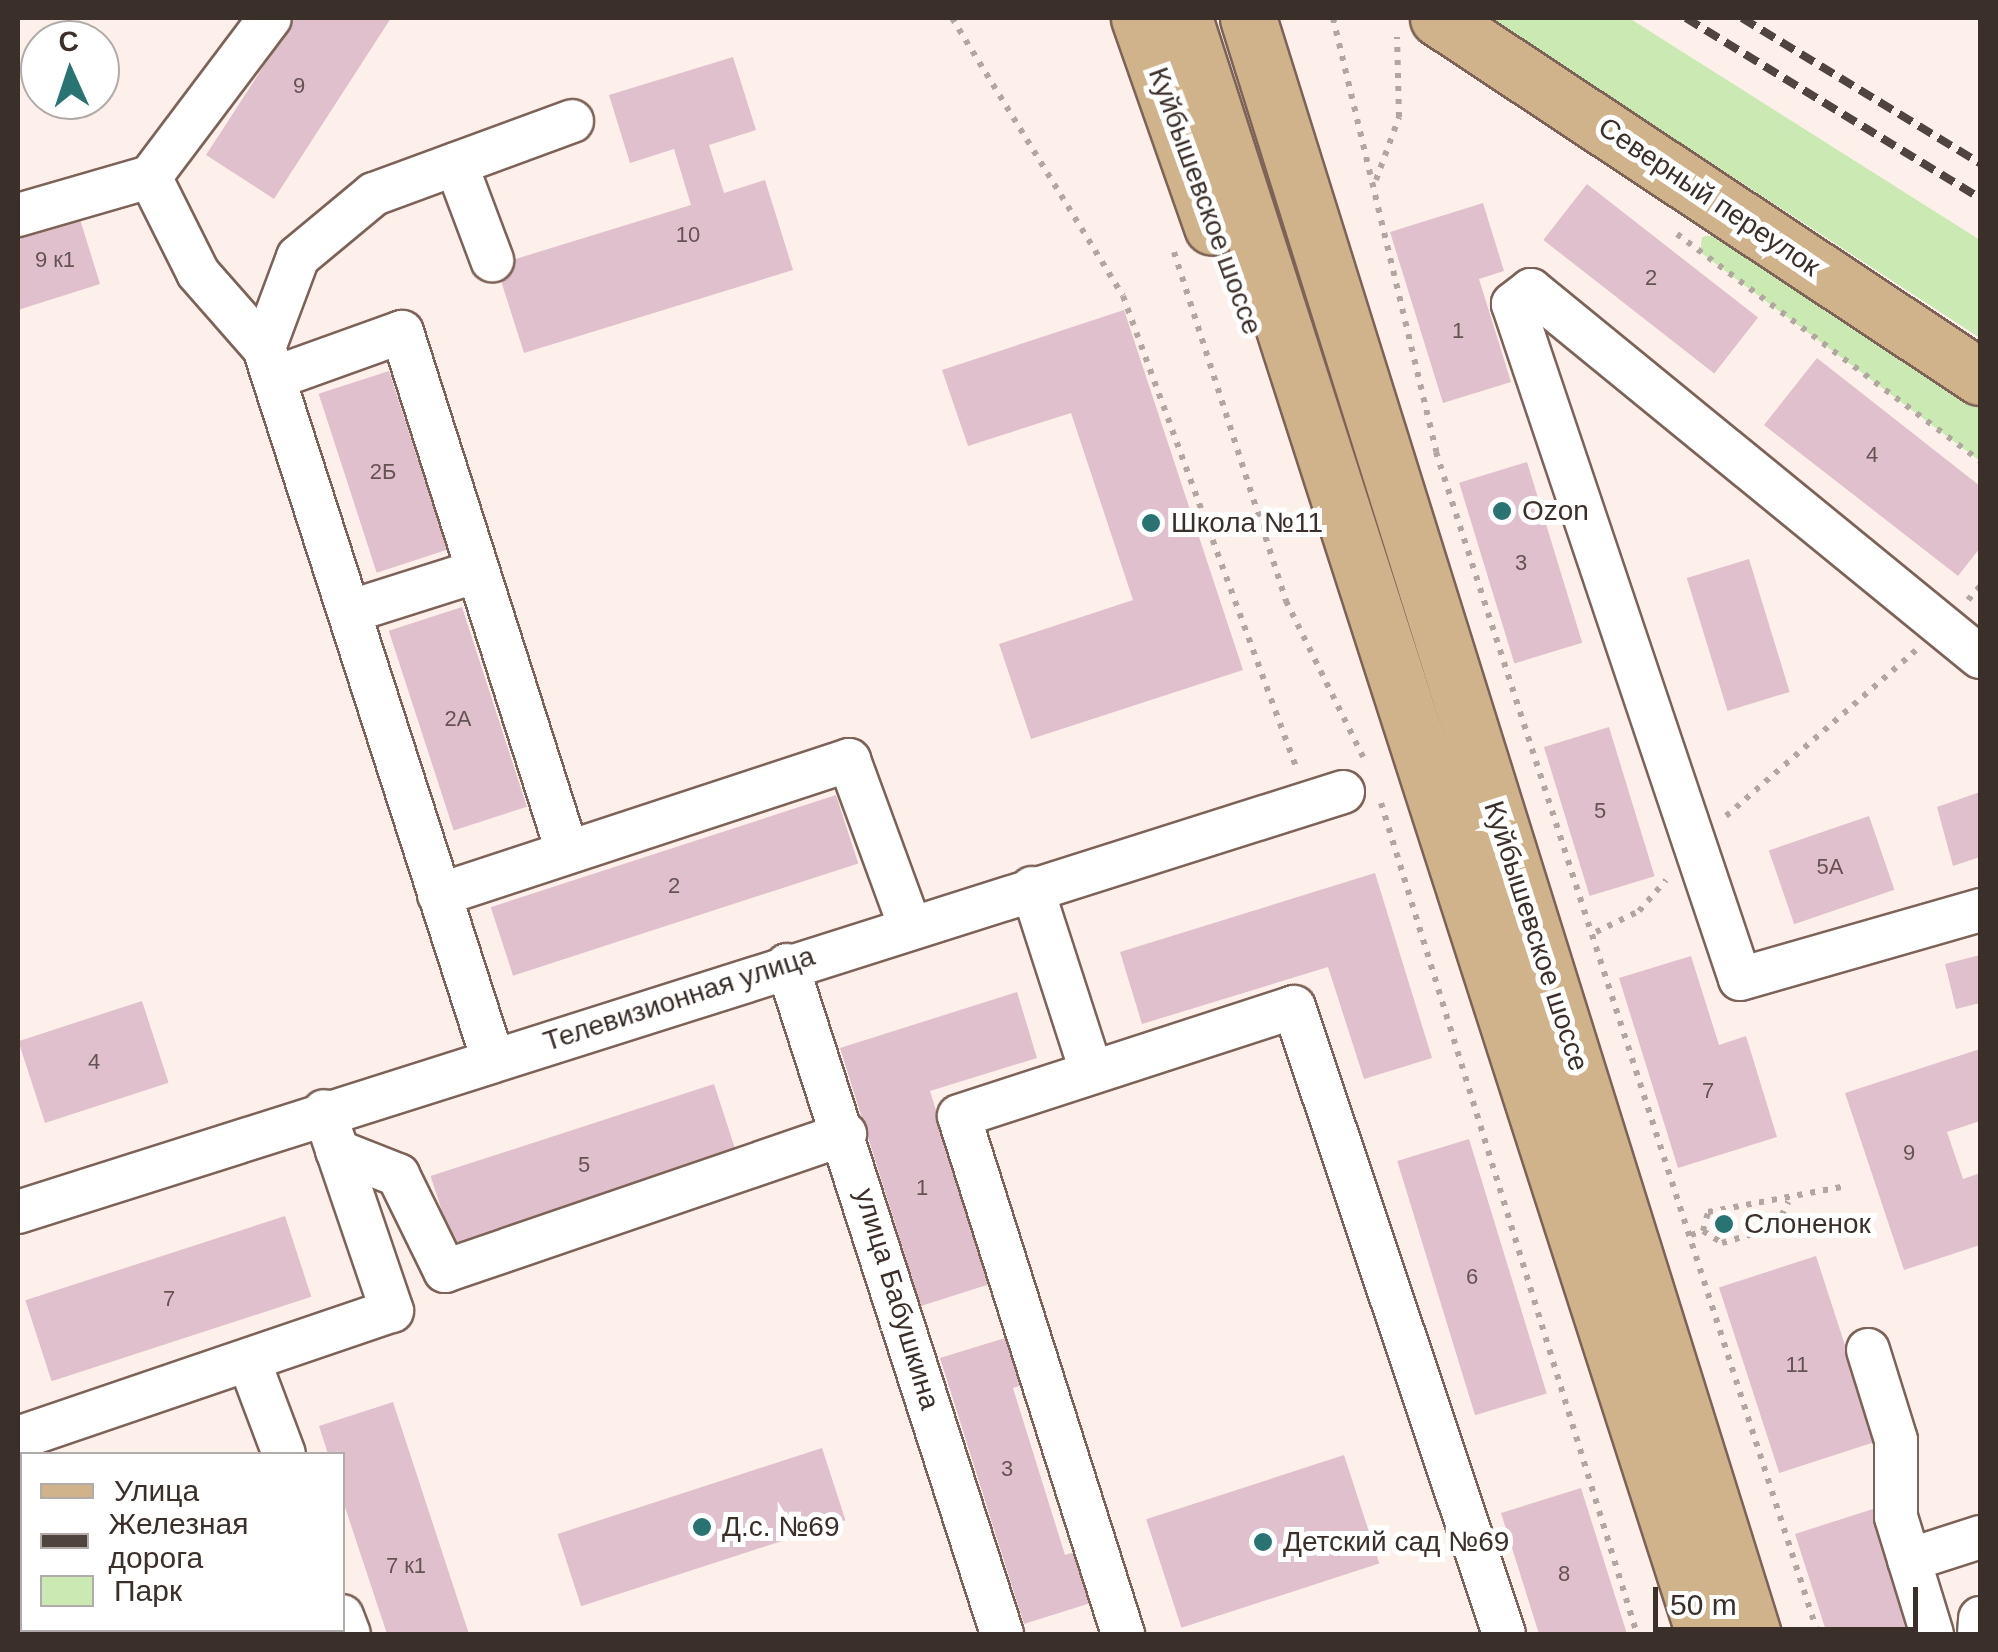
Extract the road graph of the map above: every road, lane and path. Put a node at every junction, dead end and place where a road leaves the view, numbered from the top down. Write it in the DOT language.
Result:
graph roads {
  1 [pos="270,18"];
  2 [pos="952,18"];
  3 [pos="1140,18"];
  4 [pos="1184,18"];
  5 [pos="1248,18"];
  6 [pos="1333,18"];
  7 [pos="1426,27"];
  8 [pos="572,121"];
  9 [pos="456,164"];
  10 [pos="150,177"];
  11 [pos="1375,181"];
  12 [pos="18,215"];
  13 [pos="1668,228"];
  14 [pos="1171,244"];
  15 [pos="492,260"];
  16 [pos="269,363"];
  17 [pos="1980,378"];
  18 [pos="1980,462"];
  19 [pos="476,572"];
  20 [pos="1980,586"];
  21 [pos="354,610"];
  22 [pos="1945,627"];
  23 [pos="1980,657"];
  24 [pos="1406,718"];
  25 [pos="1352,792"];
  26 [pos="1696,845"];
  27 [pos="567,851"];
  28 [pos="1032,888"];
  29 [pos="439,895"];
  30 [pos="1980,910"];
  31 [pos="908,924"];
  32 [pos="1596,932"];
  33 [pos="787,965"];
  34 [pos="493,1060"];
  35 [pos="1091,1071"];
  36 [pos="324,1110"];
  37 [pos="845,1134"];
  38 [pos="337,1150"];
  39 [pos="1846,1186"];
  40 [pos="1788,1202"];
  41 [pos="18,1212"];
  42 [pos="1704,1230"];
  43 [pos="1691,1235"];
  44 [pos="1868,1350"];
  45 [pos="250,1361"];
  46 [pos="18,1438"];
  47 [pos="283,1452"];
  48 [pos="1980,1537"];
  49 [pos="1909,1560"];
  50 [pos="1980,1618"];
  51 [pos="1002,1634"];
  52 [pos="1124,1634"];
  53 [pos="1504,1634"];
  54 [pos="1637,1634"];
  55 [pos="1704,1634"];
  56 [pos="1753,1634"];
  57 [pos="1818,1634"];
  58 [pos="1932,1634"];
  59 [pos="1979,1634"];
  1 -- 10 [label="street"];
  2 -- 25 [label="path"];
  3 -- 24 [label="main road, Куйбышевское шоссе"];
  4 -- 24 [label="main road, Куйбышевское шоссе"];
  5 -- 56 [label="main road, Куйбышевское шоссе"];
  6 -- 11 [label="path"];
  7 -- 11 [label="path"];
  7 -- 17 [label="main road, Северный переулок"];
  8 -- 9 [label="street"];
  9 -- 15 [label="street"];
  9 -- 16 [label="street"];
  10 -- 12 [label="street"];
  10 -- 16 [label="street"];
  11 -- 32 [label="path"];
  13 -- 18 [label="path"];
  14 -- 25 [label="path"];
  16 -- 19 [label="street"];
  16 -- 21 [label="street"];
  19 -- 21 [label="street"];
  19 -- 27 [label="street"];
  20 -- 22 [label="path"];
  21 -- 29 [label="street"];
  22 -- 23 [label="street"];
  22 -- 26 [label="path"];
  22 -- 26 [label="street"];
  24 -- 55 [label="main road, Куйбышевское шоссе"];
  25 -- 28 [label="street, Телевизионная улица"];
  25 -- 54 [label="path"];
  26 -- 30 [label="street"];
  26 -- 32 [label="path"];
  27 -- 29 [label="street"];
  27 -- 31 [label="street"];
  28 -- 31 [label="street, Телевизионная улица"];
  28 -- 35 [label="street"];
  29 -- 34 [label="street"];
  31 -- 33 [label="street, Телевизионная улица"];
  32 -- 43 [label="path"];
  33 -- 34 [label="street, Телевизионная улица"];
  33 -- 37 [label="street, улица Бабушкина"];
  34 -- 36 [label="street, Телевизионная улица"];
  35 -- 52 [label="street"];
  35 -- 53 [label="street"];
  36 -- 38 [label="street"];
  36 -- 41 [label="street, Телевизионная улица"];
  37 -- 38 [label="street"];
  37 -- 51 [label="street, улица Бабушкина"];
  38 -- 45 [label="street"];
  39 -- 40 [label="path"];
  40 -- 42 [label="path"];
  40 -- 42 [label="path"];
  42 -- 43 [label="path"];
  43 -- 57 [label="path"];
  44 -- 49 [label="street"];
  45 -- 46 [label="street"];
  45 -- 47 [label="street"];
  48 -- 49 [label="street"];
  49 -- 58 [label="street"];
  50 -- 59 [label="street"];
}
